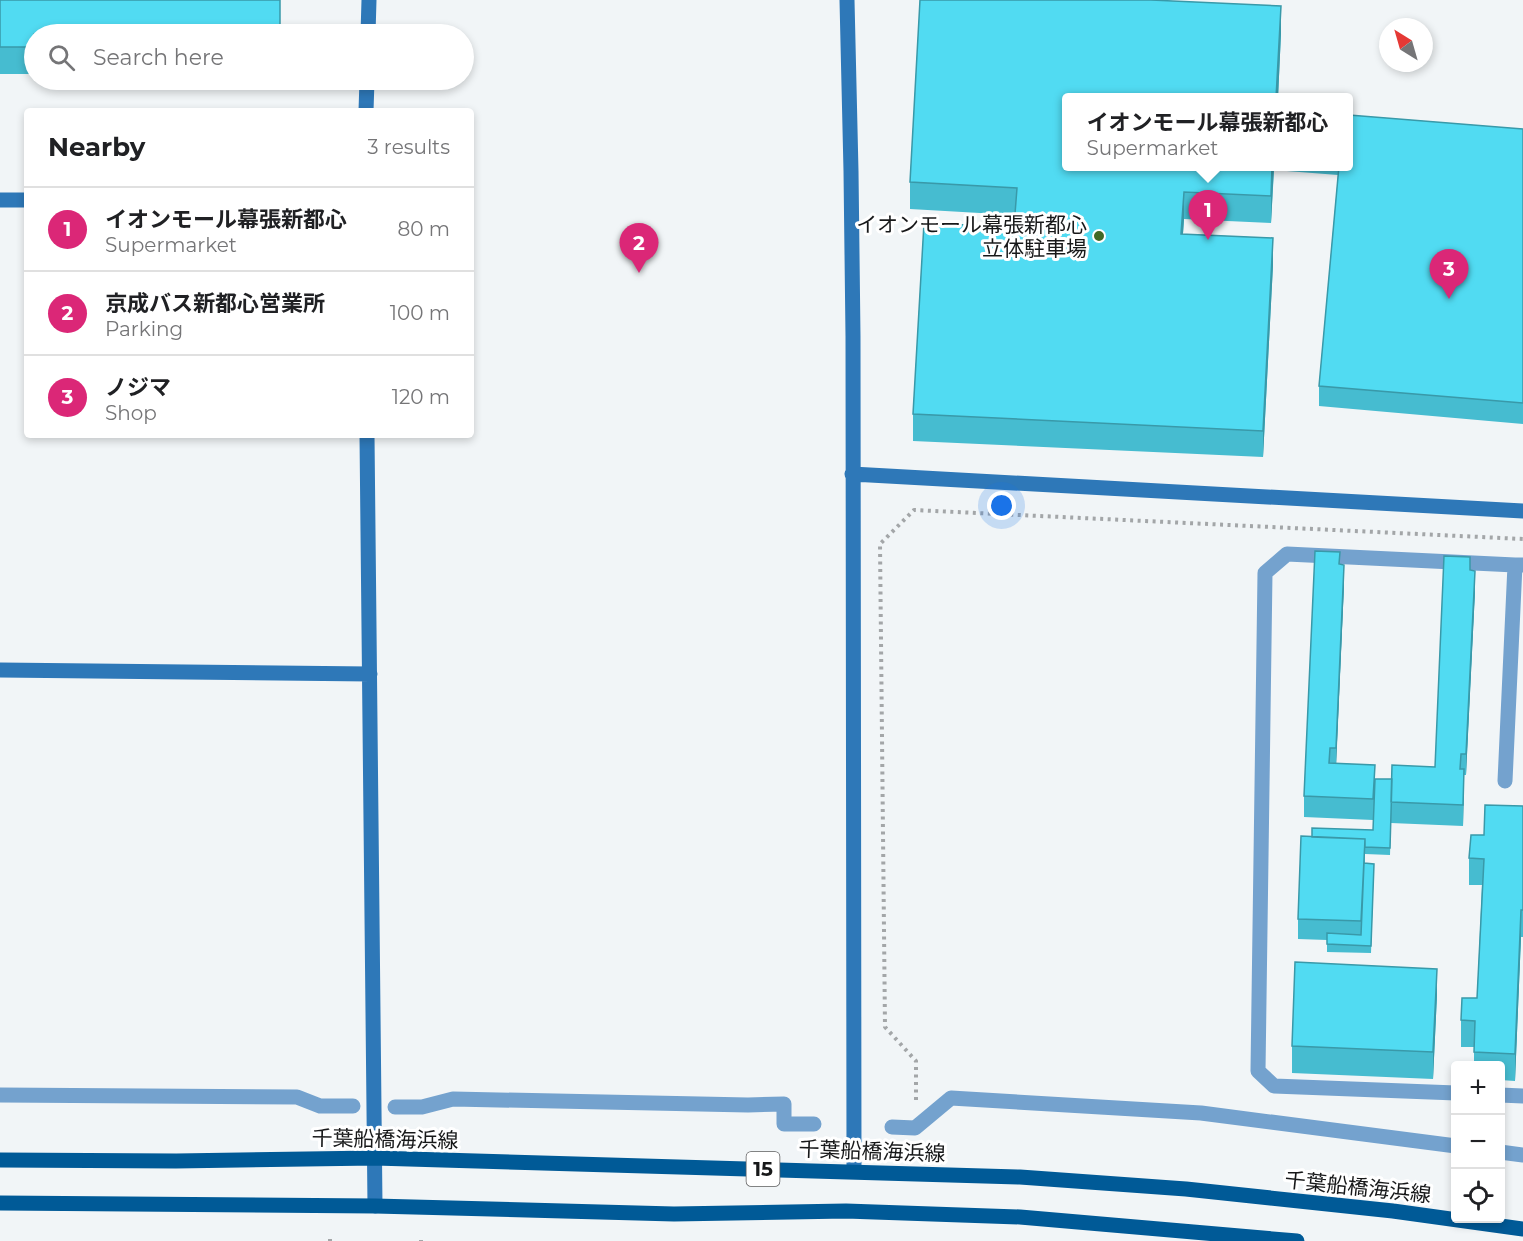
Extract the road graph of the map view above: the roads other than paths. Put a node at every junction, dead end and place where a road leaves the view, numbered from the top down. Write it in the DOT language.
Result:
graph roads {
  1 [pos="369,0"];
  2 [pos="847,0"];
  3 [pos="368,24"];
  4 [pos="367,90"];
  5 [pos="366,108"];
  6 [pos="0,200"];
  7 [pos="24,200"];
  8 [pos="367,438"];
  9 [pos="852,474"];
  10 [pos="1523,511"];
  11 [pos="1519,565"];
  12 [pos="0,670"];
  13 [pos="370,674"];
  14 [pos="1505,781"];
  15 [pos="1451,1093"];
  16 [pos="0,1095"];
  17 [pos="1505,1095"];
  18 [pos="1523,1096"];
  19 [pos="353,1106"];
  20 [pos="395,1107"];
  21 [pos="814,1124"];
  22 [pos="892,1127"];
  23 [pos="1451,1145"];
  24 [pos="1505,1153"];
  25 [pos="1523,1155"];
  26 [pos="375,1158"];
  27 [pos="0,1160"];
  28 [pos="854,1171"];
  29 [pos="0,1203"];
  30 [pos="375,1206"];
  31 [pos="1523,1229"];
  32 [pos="1297,1241"];
  1 -- 3 [label="street"];
  2 -- 9 [label="street"];
  4 -- 5 [label="street"];
  6 -- 7 [label="street"];
  8 -- 13 [label="street"];
  9 -- 10 [label="street"];
  9 -- 28 [label="street"];
  11 -- 14 [label="street"];
  11 -- 15 [label="street"];
  12 -- 13 [label="street"];
  13 -- 26 [label="street"];
  16 -- 19 [label="street"];
  17 -- 18 [label="street"];
  20 -- 21 [label="street"];
  22 -- 23 [label="street"];
  24 -- 25 [label="street"];
  26 -- 27 [label="main road, 千葉船橋海浜線 / 15"];
  26 -- 28 [label="main road, 千葉船橋海浜線 / 15"];
  26 -- 30 [label="street"];
  28 -- 31 [label="main road, 千葉船橋海浜線 / 15"];
  29 -- 30 [label="main road, 15"];
  30 -- 32 [label="main road, 15"];
}
